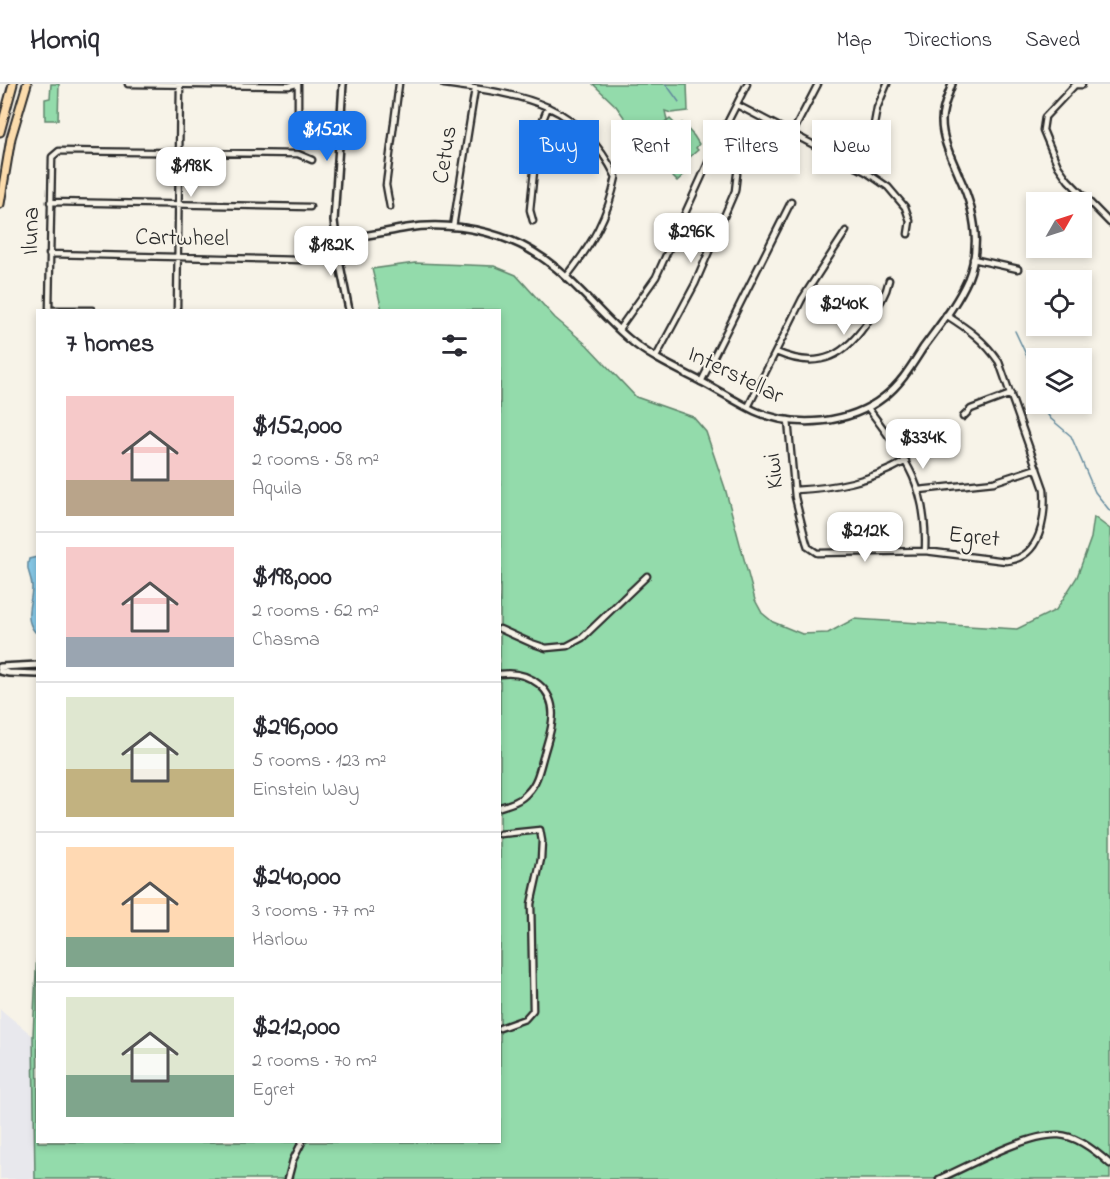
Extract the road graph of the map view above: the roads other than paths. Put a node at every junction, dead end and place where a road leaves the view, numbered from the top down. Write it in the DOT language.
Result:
graph roads {
  1 [pos="13,84"];
  2 [pos="27,84"];
  3 [pos="128,84"];
  4 [pos="137,84"];
  5 [pos="180,84"];
  6 [pos="244,84"];
  7 [pos="297,84"];
  8 [pos="344,84"];
  9 [pos="399,84"];
  10 [pos="444,84"];
  11 [pos="747,84"];
  12 [pos="818,84"];
  13 [pos="887,84"];
  14 [pos="952,84"];
  15 [pos="1082,85"];
  16 [pos="475,89"];
  17 [pos="737,105"];
  18 [pos="548,107"];
  19 [pos="765,120"];
  20 [pos="799,120"];
  21 [pos="875,120"];
  22 [pos="298,123"];
  23 [pos="0,132"];
  24 [pos="180,154"];
  25 [pos="312,160"];
  26 [pos="737,174"];
  27 [pos="867,174"];
  28 [pos="50,202"];
  29 [pos="791,202"];
  30 [pos="0,204"];
  31 [pos="179,204"];
  32 [pos="310,207"];
  33 [pos="390,207"];
  34 [pos="532,221"];
  35 [pos="1110,223"];
  36 [pos="453,227"];
  37 [pos="846,231"];
  38 [pos="908,234"];
  39 [pos="336,239"];
  40 [pos="50,254"];
  41 [pos="313,256"];
  42 [pos="178,257"];
  43 [pos="973,259"];
  44 [pos="1018,269"];
  45 [pos="567,276"];
  46 [pos="889,280"];
  47 [pos="49,309"];
  48 [pos="177,309"];
  49 [pos="349,309"];
  50 [pos="946,315"];
  51 [pos="619,329"];
  52 [pos="776,352"];
  53 [pos="656,357"];
  54 [pos="701,382"];
  55 [pos="1011,394"];
  56 [pos="748,407"];
  57 [pos="868,408"];
  58 [pos="963,417"];
  59 [pos="788,420"];
  60 [pos="906,461"];
  61 [pos="1037,468"];
  62 [pos="795,490"];
  63 [pos="919,490"];
  64 [pos="812,550"];
  65 [pos="925,551"];
  66 [pos="646,576"];
  67 [pos="501,629"];
  68 [pos="36,665"];
  69 [pos="0,667"];
  70 [pos="0,671"];
  71 [pos="36,674"];
  72 [pos="501,674"];
  73 [pos="501,807"];
  74 [pos="501,834"];
  75 [pos="501,1028"];
  76 [pos="302,1143"];
  77 [pos="1110,1164"];
  78 [pos="288,1179"];
  79 [pos="939,1179"];
  1 -- 23 [label="main road"];
  2 -- 30 [label="main road"];
  3 -- 4 [label="street"];
  4 -- 5 [label="street"];
  5 -- 6 [label="street"];
  5 -- 24 [label="street"];
  6 -- 7 [label="street"];
  7 -- 22 [label="street"];
  8 -- 39 [label="street"];
  9 -- 33 [label="street"];
  10 -- 16 [label="street"];
  11 -- 17 [label="street"];
  12 -- 20 [label="street"];
  13 -- 21 [label="street"];
  14 -- 43 [label="street, Interstellar"];
  15 -- 35 [label="street"];
  16 -- 18 [label="street"];
  16 -- 36 [label="street, Cetus"];
  17 -- 19 [label="street"];
  17 -- 51 [label="street"];
  18 -- 34 [label="street"];
  18 -- 45 [label="street"];
  24 -- 25 [label="street"];
  24 -- 28 [label="street, Iluna"];
  24 -- 31 [label="street"];
  26 -- 53 [label="street"];
  27 -- 38 [label="street"];
  28 -- 31 [label="street"];
  28 -- 40 [label="street, Iluna"];
  29 -- 54 [label="street"];
  31 -- 32 [label="street"];
  31 -- 42 [label="street"];
  36 -- 39 [label="street, Interstellar"];
  36 -- 45 [label="street, Interstellar"];
  37 -- 52 [label="street"];
  39 -- 49 [label="street"];
  40 -- 42 [label="street, Cartwheel"];
  40 -- 47 [label="street, Iluna"];
  41 -- 42 [label="street, Cartwheel"];
  42 -- 48 [label="street"];
  43 -- 44 [label="street"];
  43 -- 50 [label="street, Interstellar"];
  45 -- 51 [label="street, Interstellar"];
  46 -- 52 [label="street"];
  50 -- 55 [label="street"];
  50 -- 57 [label="street, Interstellar"];
  51 -- 53 [label="street, Interstellar"];
  52 -- 56 [label="street"];
  53 -- 54 [label="street, Interstellar"];
  54 -- 56 [label="street, Interstellar"];
  55 -- 58 [label="street"];
  55 -- 61 [label="street"];
  56 -- 59 [label="street, Interstellar"];
  57 -- 59 [label="street, Interstellar"];
  57 -- 60 [label="street"];
  59 -- 62 [label="street, Kiwi"];
  60 -- 62 [label="street"];
  60 -- 63 [label="street"];
  61 -- 63 [label="street"];
  61 -- 65 [label="street, Egret"];
  62 -- 64 [label="street, Kiwi"];
  63 -- 65 [label="street"];
  64 -- 65 [label="street, Egret"];
  66 -- 67 [label="street"];
  68 -- 69 [label="street"];
  70 -- 71 [label="street"];
  72 -- 73 [label="street"];
  74 -- 75 [label="street"];
  76 -- 78 [label="street"];
  77 -- 79 [label="street"];
}
